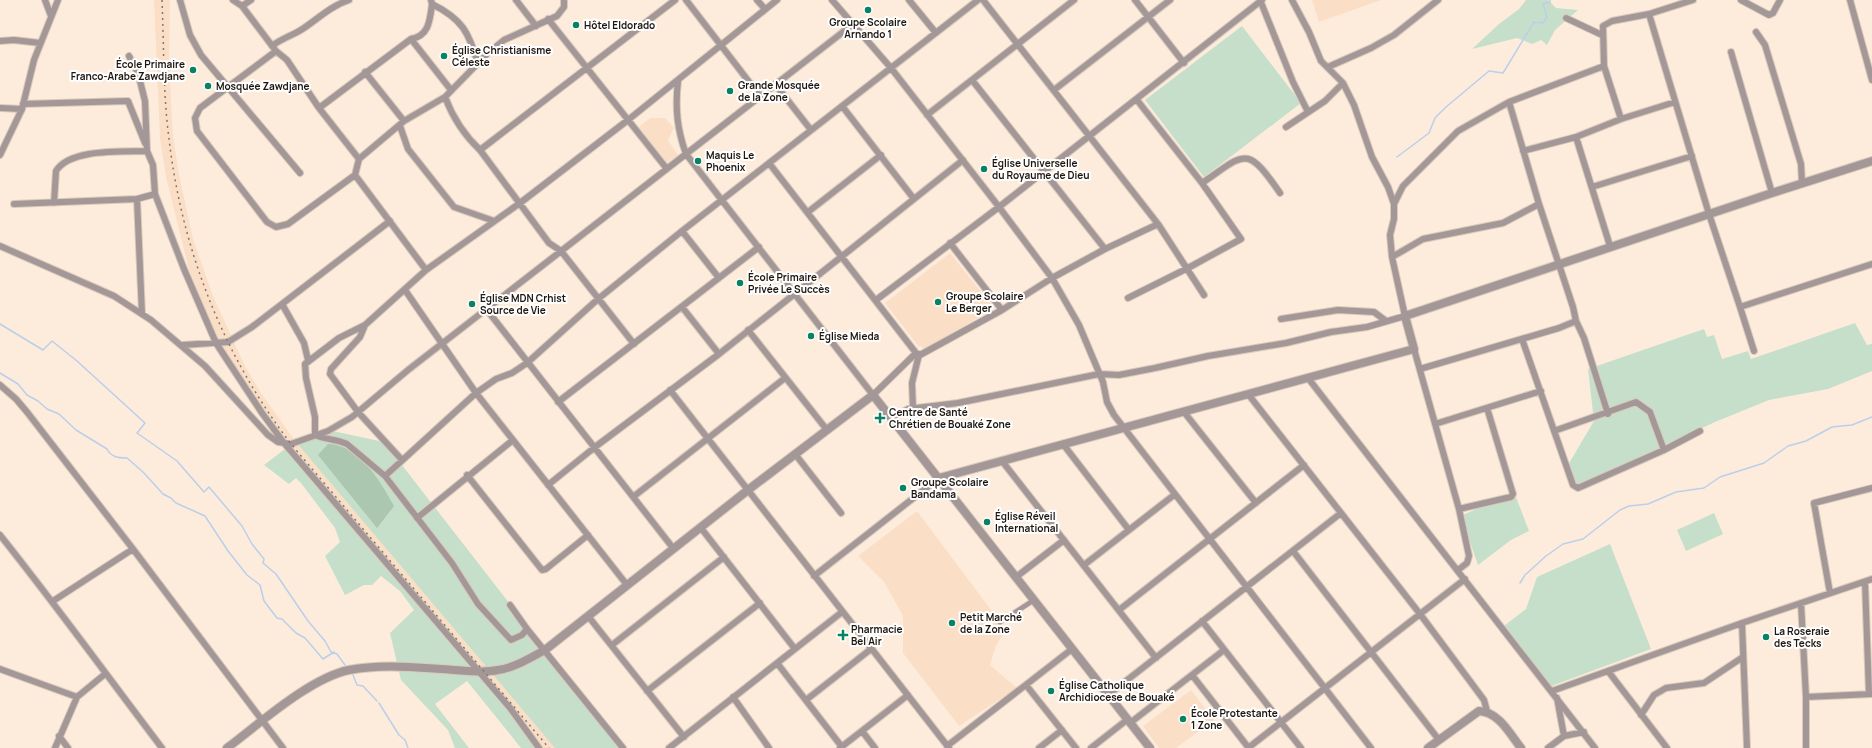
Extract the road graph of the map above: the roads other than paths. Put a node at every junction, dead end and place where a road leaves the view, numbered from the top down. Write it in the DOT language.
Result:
graph roads {
  1 [pos="45,0"];
  2 [pos="58,0"];
  3 [pos="180,0"];
  4 [pos="234,0"];
  5 [pos="251,0"];
  6 [pos="348,0"];
  7 [pos="516,0"];
  8 [pos="564,0"];
  9 [pos="675,0"];
  10 [pos="686,0"];
  11 [pos="757,0"];
  12 [pos="777,0"];
  13 [pos="832,0"];
  14 [pos="909,0"];
  15 [pos="978,0"];
  16 [pos="983,0"];
  17 [pos="1074,0"];
  18 [pos="1135,0"];
  19 [pos="1170,0"];
  20 [pos="1261,0"];
  21 [pos="1292,0"];
  22 [pos="1438,0"];
  23 [pos="1693,0"];
  24 [pos="1741,0"];
  25 [pos="1780,0"];
  26 [pos="1850,0"];
  27 [pos="431,2"];
  28 [pos="242,6"];
  29 [pos="765,10"];
  30 [pos="1649,14"];
  31 [pos="51,16"];
  32 [pos="1148,16"];
  33 [pos="1566,18"];
  34 [pos="548,19"];
  35 [pos="852,25"];
  36 [pos="536,26"];
  37 [pos="1756,32"];
  38 [pos="936,33"];
  39 [pos="1602,35"];
  40 [pos="411,39"];
  41 [pos="0,41"];
  42 [pos="40,43"];
  43 [pos="1018,44"];
  44 [pos="721,46"];
  45 [pos="274,48"];
  46 [pos="1731,52"];
  47 [pos="128,56"];
  48 [pos="1184,62"];
  49 [pos="478,64"];
  50 [pos="1604,66"];
  51 [pos="1328,67"];
  52 [pos="588,68"];
  53 [pos="891,68"];
  54 [pos="365,72"];
  55 [pos="972,80"];
  56 [pos="1872,80"];
  57 [pos="678,81"];
  58 [pos="1343,83"];
  59 [pos="775,84"];
  60 [pos="228,87"];
  61 [pos="451,90"];
  62 [pos="1054,90"];
  63 [pos="760,96"];
  64 [pos="445,97"];
  65 [pos="1137,100"];
  66 [pos="1509,102"];
  67 [pos="1675,102"];
  68 [pos="22,106"];
  69 [pos="842,106"];
  70 [pos="0,108"];
  71 [pos="319,108"];
  72 [pos="1308,112"];
  73 [pos="927,115"];
  74 [pos="1621,119"];
  75 [pos="628,120"];
  76 [pos="402,124"];
  77 [pos="1286,127"];
  78 [pos="811,130"];
  79 [pos="1090,136"];
  80 [pos="1576,137"];
  81 [pos="147,149"];
  82 [pos="480,150"];
  83 [pos="1523,151"];
  84 [pos="686,154"];
  85 [pos="0,155"];
  86 [pos="880,155"];
  87 [pos="1692,156"];
  88 [pos="358,158"];
  89 [pos="963,160"];
  90 [pos="1872,162"];
  91 [pos="769,163"];
  92 [pos="667,169"];
  93 [pos="1044,172"];
  94 [pos="300,173"];
  95 [pos="355,175"];
  96 [pos="1202,183"];
  97 [pos="1802,183"];
  98 [pos="1592,187"];
  99 [pos="1280,193"];
  100 [pos="1772,193"];
  101 [pos="156,194"];
  102 [pos="137,199"];
  103 [pos="914,199"];
  104 [pos="722,200"];
  105 [pos="54,203"];
  106 [pos="520,203"];
  107 [pos="14,204"];
  108 [pos="1394,204"];
  109 [pos="1539,204"];
  110 [pos="999,207"];
  111 [pos="808,212"];
  112 [pos="1709,214"];
  113 [pos="390,221"];
  114 [pos="494,221"];
  115 [pos="1158,224"];
  116 [pos="682,231"];
  117 [pos="950,243"];
  118 [pos="0,246"];
  119 [pos="1610,246"];
  120 [pos="759,247"];
  121 [pos="1105,249"];
  122 [pos="561,251"];
  123 [pos="842,256"];
  124 [pos="1392,257"];
  125 [pos="1558,264"];
  126 [pos="1872,264"];
  127 [pos="1188,268"];
  128 [pos="426,270"];
  129 [pos="719,278"];
  130 [pos="1052,278"];
  131 [pos="405,290"];
  132 [pos="795,294"];
  133 [pos="1204,295"];
  134 [pos="1128,298"];
  135 [pos="598,299"];
  136 [pos="876,300"];
  137 [pos="282,304"];
  138 [pos="682,306"];
  139 [pos="1740,308"];
  140 [pos="487,310"];
  141 [pos="1002,310"];
  142 [pos="142,314"];
  143 [pos="1405,316"];
  144 [pos="1281,319"];
  145 [pos="1386,321"];
  146 [pos="1576,322"];
  147 [pos="365,325"];
  148 [pos="748,330"];
  149 [pos="1522,339"];
  150 [pos="216,343"];
  151 [pos="443,343"];
  152 [pos="634,344"];
  153 [pos="183,345"];
  154 [pos="1414,349"];
  155 [pos="1754,351"];
  156 [pos="719,354"];
  157 [pos="917,354"];
  158 [pos="308,360"];
  159 [pos="527,363"];
  160 [pos="1420,369"];
  161 [pos="1099,374"];
  162 [pos="785,378"];
  163 [pos="1308,378"];
  164 [pos="0,386"];
  165 [pos="670,390"];
  166 [pos="1541,391"];
  167 [pos="476,392"];
  168 [pos="1248,394"];
  169 [pos="873,395"];
  170 [pos="558,402"];
  171 [pos="913,408"];
  172 [pos="1487,408"];
  173 [pos="358,412"];
  174 [pos="1184,412"];
  175 [pos="1608,414"];
  176 [pos="892,418"];
  177 [pos="1436,424"];
  178 [pos="1125,428"];
  179 [pos="826,430"];
  180 [pos="1554,431"];
  181 [pos="1700,431"];
  182 [pos="315,435"];
  183 [pos="707,438"];
  184 [pos="513,440"];
  185 [pos="284,443"];
  186 [pos="1063,444"];
  187 [pos="595,447"];
  188 [pos="1664,450"];
  189 [pos="795,454"];
  190 [pos="402,460"];
  191 [pos="1002,461"];
  192 [pos="1304,465"];
  193 [pos="467,475"];
  194 [pos="385,476"];
  195 [pos="939,478"];
  196 [pos="548,485"];
  197 [pos="1872,488"];
  198 [pos="748,490"];
  199 [pos="1174,495"];
  200 [pos="633,497"];
  201 [pos="1256,503"];
  202 [pos="1459,509"];
  203 [pos="841,513"];
  204 [pos="1341,513"];
  205 [pos="417,518"];
  206 [pos="701,528"];
  207 [pos="1129,530"];
  208 [pos="0,535"];
  209 [pos="588,535"];
  210 [pos="1210,539"];
  211 [pos="1064,540"];
  212 [pos="673,548"];
  213 [pos="133,549"];
  214 [pos="1293,551"];
  215 [pos="724,557"];
  216 [pos="1084,565"];
  217 [pos="1458,570"];
  218 [pos="814,576"];
  219 [pos="1016,577"];
  220 [pos="1465,579"];
  221 [pos="1872,579"];
  222 [pos="1865,582"];
  223 [pos="627,585"];
  224 [pos="1246,587"];
  225 [pos="1830,593"];
  226 [pos="1034,600"];
  227 [pos="53,601"];
  228 [pos="760,603"];
  229 [pos="1801,603"];
  230 [pos="510,605"];
  231 [pos="1119,610"];
  232 [pos="842,612"];
  233 [pos="1420,614"];
  234 [pos="588,616"];
  235 [pos="1202,621"];
  236 [pos="1000,622"];
  237 [pos="1742,622"];
  238 [pos="527,629"];
  239 [pos="612,645"];
  240 [pos="796,649"];
  241 [pos="871,649"];
  242 [pos="1072,649"];
  243 [pos="545,650"];
  244 [pos="1224,650"];
  245 [pos="1371,652"];
  246 [pos="1743,657"];
  247 [pos="1156,658"];
  248 [pos="777,663"];
  249 [pos="0,668"];
  250 [pos="1608,671"];
  251 [pos="478,672"];
  252 [pos="105,674"];
  253 [pos="1192,675"];
  254 [pos="1026,685"];
  255 [pos="1324,688"];
  256 [pos="647,691"];
  257 [pos="1552,691"];
  258 [pos="1871,694"];
  259 [pos="908,695"];
  260 [pos="1108,695"];
  261 [pos="77,697"];
  262 [pos="1557,697"];
  263 [pos="1806,697"];
  264 [pos="733,698"];
  265 [pos="806,700"];
  266 [pos="1487,711"];
  267 [pos="1641,715"];
  268 [pos="263,721"];
  269 [pos="1129,721"];
  270 [pos="1281,722"];
  271 [pos="1062,730"];
  272 [pos="862,731"];
  273 [pos="1584,732"];
  274 [pos="59,736"];
  275 [pos="1564,736"];
  276 [pos="684,737"];
  277 [pos="1439,740"];
  278 [pos="841,747"];
  279 [pos="948,747"];
  280 [pos="55,748"];
  281 [pos="68,748"];
  282 [pos="162,748"];
  283 [pos="227,748"];
  284 [pos="283,748"];
  285 [pos="540,748"];
  286 [pos="623,748"];
  287 [pos="669,748"];
  288 [pos="769,748"];
  289 [pos="876,748"];
  290 [pos="1038,748"];
  291 [pos="1076,748"];
  292 [pos="1091,748"];
  293 [pos="1150,748"];
  294 [pos="1248,748"];
  295 [pos="1301,748"];
  296 [pos="1371,748"];
  297 [pos="1428,748"];
  298 [pos="1521,748"];
  299 [pos="1548,748"];
  300 [pos="1595,748"];
  301 [pos="1667,748"];
  302 [pos="1746,748"];
  303 [pos="1806,748"];
  1 -- 31 [label="street"];
  2 -- 31 [label="street"];
  3 -- 60 [label="street"];
  4 -- 28 [label="street"];
  5 -- 28 [label="street"];
  6 -- 45 [label="street"];
  7 -- 36 [label="street"];
  8 -- 34 [label="street"];
  9 -- 52 [label="street"];
  10 -- 44 [label="street"];
  11 -- 29 [label="street"];
  12 -- 29 [label="street"];
  13 -- 35 [label="street"];
  14 -- 38 [label="street"];
  15 -- 38 [label="street"];
  16 -- 43 [label="street"];
  17 -- 43 [label="street"];
  18 -- 32 [label="street"];
  19 -- 32 [label="street"];
  20 -- 48 [label="street"];
  20 -- 72 [label="street"];
  21 -- 51 [label="street"];
  22 -- 51 [label="street"];
  23 -- 30 [label="street"];
  24 -- 25 [label="street"];
  26 -- 56 [label="street"];
  27 -- 40 [label="street"];
  27 -- 49 [label="street"];
  28 -- 45 [label="street"];
  29 -- 44 [label="street"];
  30 -- 39 [label="street"];
  30 -- 67 [label="street"];
  31 -- 42 [label="street"];
  32 -- 48 [label="street"];
  32 -- 62 [label="street"];
  33 -- 39 [label="street"];
  34 -- 36 [label="street"];
  34 -- 52 [label="street"];
  35 -- 53 [label="street"];
  35 -- 59 [label="street"];
  36 -- 49 [label="street"];
  37 -- 97 [label="street"];
  38 -- 53 [label="street"];
  39 -- 50 [label="street"];
  40 -- 54 [label="street"];
  40 -- 61 [label="street"];
  41 -- 42 [label="street"];
  42 -- 68 [label="street"];
  43 -- 55 [label="street"];
  43 -- 62 [label="street"];
  44 -- 57 [label="street"];
  44 -- 63 [label="street"];
  45 -- 60 [label="street"];
  45 -- 71 [label="street"];
  46 -- 100 [label="street"];
  47 -- 81 [label="street"];
  48 -- 65 [label="street"];
  49 -- 61 [label="street"];
  50 -- 66 [label="street"];
  50 -- 74 [label="street"];
  51 -- 58 [label="street"];
  52 -- 75 [label="street"];
  52 -- 82 [label="street"];
  53 -- 69 [label="street"];
  53 -- 73 [label="street"];
  54 -- 71 [label="street"];
  54 -- 76 [label="street"];
  55 -- 73 [label="street"];
  55 -- 93 [label="street"];
  57 -- 75 [label="street"];
  57 -- 84 [label="street"];
  58 -- 72 [label="street"];
  58 -- 108 [label="street"];
  59 -- 63 [label="street"];
  59 -- 78 [label="street"];
  60 -- 94 [label="street"];
  60 -- 95 [label="street"];
  61 -- 64 [label="street"];
  62 -- 79 [label="street"];
  63 -- 84 [label="street"];
  64 -- 76 [label="street"];
  64 -- 82 [label="street"];
  65 -- 79 [label="street"];
  65 -- 96 [label="street"];
  66 -- 83 [label="street"];
  66 -- 108 [label="street"];
  67 -- 74 [label="street"];
  67 -- 87 [label="street"];
  68 -- 70 [label="street"];
  68 -- 81 [label="street"];
  68 -- 85 [label="street"];
  69 -- 78 [label="street"];
  69 -- 86 [label="street"];
  71 -- 88 [label="street"];
  72 -- 77 [label="street"];
  73 -- 89 [label="street"];
  74 -- 80 [label="street"];
  75 -- 92 [label="street"];
  75 -- 106 [label="street"];
  76 -- 88 [label="street"];
  76 -- 114 [label="street"];
  78 -- 91 [label="street"];
  79 -- 93 [label="street"];
  79 -- 115 [label="street"];
  80 -- 83 [label="street"];
  80 -- 98 [label="street"];
  81 -- 101 [label="street"];
  81 -- 105 [label="street"];
  82 -- 106 [label="street"];
  83 -- 109 [label="street"];
  84 -- 92 [label="street"];
  84 -- 104 [label="street"];
  86 -- 103 [label="street"];
  86 -- 111 [label="street"];
  87 -- 98 [label="street"];
  87 -- 112 [label="street"];
  88 -- 95 [label="street"];
  89 -- 103 [label="street"];
  89 -- 110 [label="street"];
  90 -- 97 [label="street"];
  91 -- 104 [label="street"];
  91 -- 111 [label="street"];
  92 -- 122 [label="street"];
  93 -- 110 [label="street"];
  93 -- 121 [label="street"];
  95 -- 113 [label="street"];
  96 -- 99 [label="street"];
  96 -- 127 [label="street"];
  97 -- 100 [label="street"];
  98 -- 119 [label="street"];
  100 -- 112 [label="street"];
  101 -- 102 [label="street"];
  101 -- 150 [label="street"];
  102 -- 105 [label="street"];
  102 -- 142 [label="street"];
  103 -- 123 [label="street"];
  104 -- 116 [label="street"];
  104 -- 120 [label="street"];
  105 -- 107 [label="street"];
  106 -- 114 [label="street"];
  106 -- 122 [label="street"];
  108 -- 124 [label="street"];
  109 -- 124 [label="street"];
  109 -- 125 [label="street"];
  110 -- 117 [label="street"];
  110 -- 130 [label="street"];
  111 -- 123 [label="street"];
  112 -- 119 [label="street"];
  112 -- 139 [label="street"];
  113 -- 128 [label="street"];
  113 -- 137 [label="street"];
  114 -- 128 [label="street"];
  115 -- 121 [label="street"];
  115 -- 127 [label="street"];
  116 -- 129 [label="street"];
  116 -- 135 [label="street"];
  117 -- 136 [label="street"];
  117 -- 141 [label="street"];
  118 -- 142 [label="street"];
  119 -- 125 [label="street"];
  120 -- 129 [label="street"];
  120 -- 132 [label="street"];
  121 -- 130 [label="street"];
  122 -- 135 [label="street"];
  122 -- 140 [label="street"];
  123 -- 132 [label="street"];
  123 -- 136 [label="street"];
  124 -- 143 [label="street"];
  125 -- 143 [label="street"];
  125 -- 146 [label="street"];
  126 -- 139 [label="street"];
  127 -- 133 [label="street"];
  127 -- 134 [label="street"];
  128 -- 131 [label="street"];
  129 -- 138 [label="street"];
  130 -- 141 [label="street"];
  130 -- 161 [label="street"];
  131 -- 147 [label="street"];
  131 -- 151 [label="street"];
  132 -- 148 [label="street"];
  132 -- 169 [label="street"];
  135 -- 152 [label="street"];
  135 -- 159 [label="street"];
  136 -- 157 [label="street"];
  137 -- 150 [label="street"];
  137 -- 158 [label="street"];
  138 -- 152 [label="street"];
  138 -- 156 [label="street"];
  139 -- 155 [label="street"];
  140 -- 151 [label="street"];
  140 -- 159 [label="street"];
  141 -- 157 [label="street"];
  142 -- 153 [label="street"];
  143 -- 145 [label="street"];
  143 -- 154 [label="street"];
  144 -- 145 [label="street"];
  145 -- 161 [label="street"];
  146 -- 149 [label="street"];
  146 -- 175 [label="street"];
  147 -- 158 [label="street"];
  147 -- 173 [label="street"];
  148 -- 156 [label="street"];
  148 -- 162 [label="street"];
  149 -- 160 [label="street"];
  149 -- 166 [label="street"];
  150 -- 153 [label="street"];
  150 -- 185 [label="street"];
  151 -- 167 [label="street"];
  151 -- 173 [label="street"];
  152 -- 170 [label="street"];
  153 -- 185 [label="street"];
  154 -- 160 [label="street"];
  154 -- 163 [label="street"];
  156 -- 165 [label="street"];
  157 -- 169 [label="street"];
  157 -- 171 [label="street"];
  158 -- 182 [label="street"];
  159 -- 167 [label="street"];
  159 -- 170 [label="street"];
  160 -- 177 [label="street"];
  161 -- 171 [label="street"];
  161 -- 178 [label="street"];
  162 -- 179 [label="street"];
  162 -- 183 [label="street"];
  163 -- 168 [label="street"];
  163 -- 217 [label="street"];
  164 -- 213 [label="street"];
  165 -- 183 [label="street"];
  165 -- 187 [label="street"];
  166 -- 172 [label="street"];
  166 -- 180 [label="street"];
  167 -- 184 [label="street"];
  167 -- 190 [label="street"];
  168 -- 174 [label="street"];
  168 -- 192 [label="street"];
  169 -- 176 [label="street"];
  169 -- 179 [label="street"];
  170 -- 187 [label="street"];
  171 -- 176 [label="street"];
  172 -- 177 [label="street"];
  172 -- 202 [label="street"];
  173 -- 182 [label="street"];
  173 -- 190 [label="street"];
  174 -- 178 [label="street"];
  174 -- 201 [label="street"];
  175 -- 180 [label="street"];
  175 -- 188 [label="street"];
  176 -- 195 [label="street"];
  177 -- 202 [label="street"];
  178 -- 186 [label="street"];
  178 -- 199 [label="street"];
  179 -- 189 [label="street"];
  180 -- 188 [label="street"];
  181 -- 188 [label="street"];
  182 -- 185 [label="street"];
  182 -- 194 [label="street"];
  183 -- 198 [label="street"];
  183 -- 200 [label="street"];
  184 -- 193 [label="street"];
  184 -- 196 [label="street"];
  185 -- 251 [label="street"];
  186 -- 191 [label="street"];
  186 -- 207 [label="street"];
  187 -- 196 [label="street"];
  187 -- 200 [label="street"];
  189 -- 198 [label="street"];
  189 -- 203 [label="street"];
  190 -- 194 [label="street"];
  191 -- 195 [label="street"];
  191 -- 211 [label="street"];
  192 -- 201 [label="street"];
  192 -- 204 [label="street"];
  193 -- 205 [label="street"];
  193 -- 209 [label="street"];
  194 -- 205 [label="street"];
  195 -- 218 [label="street"];
  195 -- 219 [label="street"];
  196 -- 209 [label="street"];
  197 -- 225 [label="street"];
  198 -- 206 [label="street"];
  198 -- 218 [label="street"];
  199 -- 207 [label="street"];
  199 -- 210 [label="street"];
  200 -- 212 [label="street"];
  201 -- 210 [label="street"];
  202 -- 217 [label="street"];
  204 -- 214 [label="street"];
  204 -- 233 [label="street"];
  205 -- 238 [label="street"];
  206 -- 212 [label="street"];
  206 -- 215 [label="street"];
  207 -- 216 [label="street"];
  208 -- 227 [label="street"];
  209 -- 223 [label="street"];
  210 -- 224 [label="street"];
  210 -- 231 [label="street"];
  211 -- 216 [label="street"];
  211 -- 219 [label="street"];
  212 -- 223 [label="street"];
  213 -- 227 [label="street"];
  213 -- 268 [label="street"];
  214 -- 224 [label="street"];
  214 -- 245 [label="street"];
  215 -- 228 [label="street"];
  215 -- 239 [label="street"];
  216 -- 231 [label="street"];
  217 -- 220 [label="street"];
  218 -- 232 [label="street"];
  219 -- 226 [label="street"];
  220 -- 233 [label="street"];
  220 -- 257 [label="street"];
  221 -- 222 [label="street"];
  222 -- 225 [label="street"];
  222 -- 258 [label="street"];
  223 -- 234 [label="street"];
  224 -- 235 [label="street"];
  224 -- 255 [label="street"];
  225 -- 229 [label="street"];
  226 -- 236 [label="street"];
  226 -- 242 [label="street"];
  227 -- 252 [label="street"];
  228 -- 240 [label="street"];
  228 -- 256 [label="street"];
  229 -- 237 [label="street"];
  229 -- 263 [label="street"];
  230 -- 238 [label="street"];
  231 -- 247 [label="street"];
  232 -- 240 [label="street"];
  232 -- 241 [label="street"];
  233 -- 245 [label="street"];
  233 -- 266 [label="street"];
  234 -- 239 [label="street"];
  234 -- 243 [label="street"];
  235 -- 244 [label="street"];
  235 -- 247 [label="street"];
  237 -- 246 [label="street"];
  237 -- 250 [label="street"];
  238 -- 243 [label="street"];
  239 -- 256 [label="street"];
  240 -- 248 [label="street"];
  241 -- 259 [label="street"];
  241 -- 265 [label="street"];
  242 -- 254 [label="street"];
  242 -- 260 [label="street"];
  243 -- 251 [label="street"];
  243 -- 286 [label="street"];
  244 -- 253 [label="street"];
  244 -- 270 [label="street"];
  245 -- 255 [label="street"];
  245 -- 277 [label="street"];
  246 -- 267 [label="street"];
  246 -- 302 [label="street"];
  247 -- 260 [label="street"];
  248 -- 264 [label="street"];
  248 -- 265 [label="street"];
  249 -- 261 [label="street"];
  250 -- 257 [label="street"];
  250 -- 267 [label="street"];
  251 -- 268 [label="street"];
  251 -- 285 [label="street"];
  252 -- 261 [label="street"];
  252 -- 282 [label="street"];
  253 -- 269 [label="street"];
  253 -- 294 [label="street"];
  254 -- 271 [label="street"];
  254 -- 279 [label="street"];
  255 -- 270 [label="street"];
  255 -- 296 [label="street"];
  256 -- 276 [label="street"];
  257 -- 262 [label="street"];
  258 -- 263 [label="street"];
  259 -- 272 [label="street"];
  259 -- 279 [label="street"];
  260 -- 269 [label="street"];
  261 -- 274 [label="street"];
  262 -- 273 [label="street"];
  262 -- 275 [label="street"];
  263 -- 303 [label="street"];
  264 -- 276 [label="street"];
  264 -- 288 [label="street"];
  265 -- 278 [label="street"];
  266 -- 277 [label="street"];
  266 -- 298 [label="street"];
  267 -- 301 [label="street"];
  268 -- 283 [label="street"];
  268 -- 284 [label="street"];
  269 -- 292 [label="street"];
  269 -- 293 [label="street"];
  270 -- 294 [label="street"];
  270 -- 295 [label="street"];
  271 -- 290 [label="street"];
  271 -- 291 [label="street"];
  272 -- 278 [label="street"];
  272 -- 289 [label="street"];
  273 -- 275 [label="street"];
  273 -- 300 [label="street"];
  274 -- 280 [label="street"];
  274 -- 281 [label="street"];
  275 -- 299 [label="street"];
  276 -- 287 [label="street"];
  277 -- 297 [label="street"];
}
